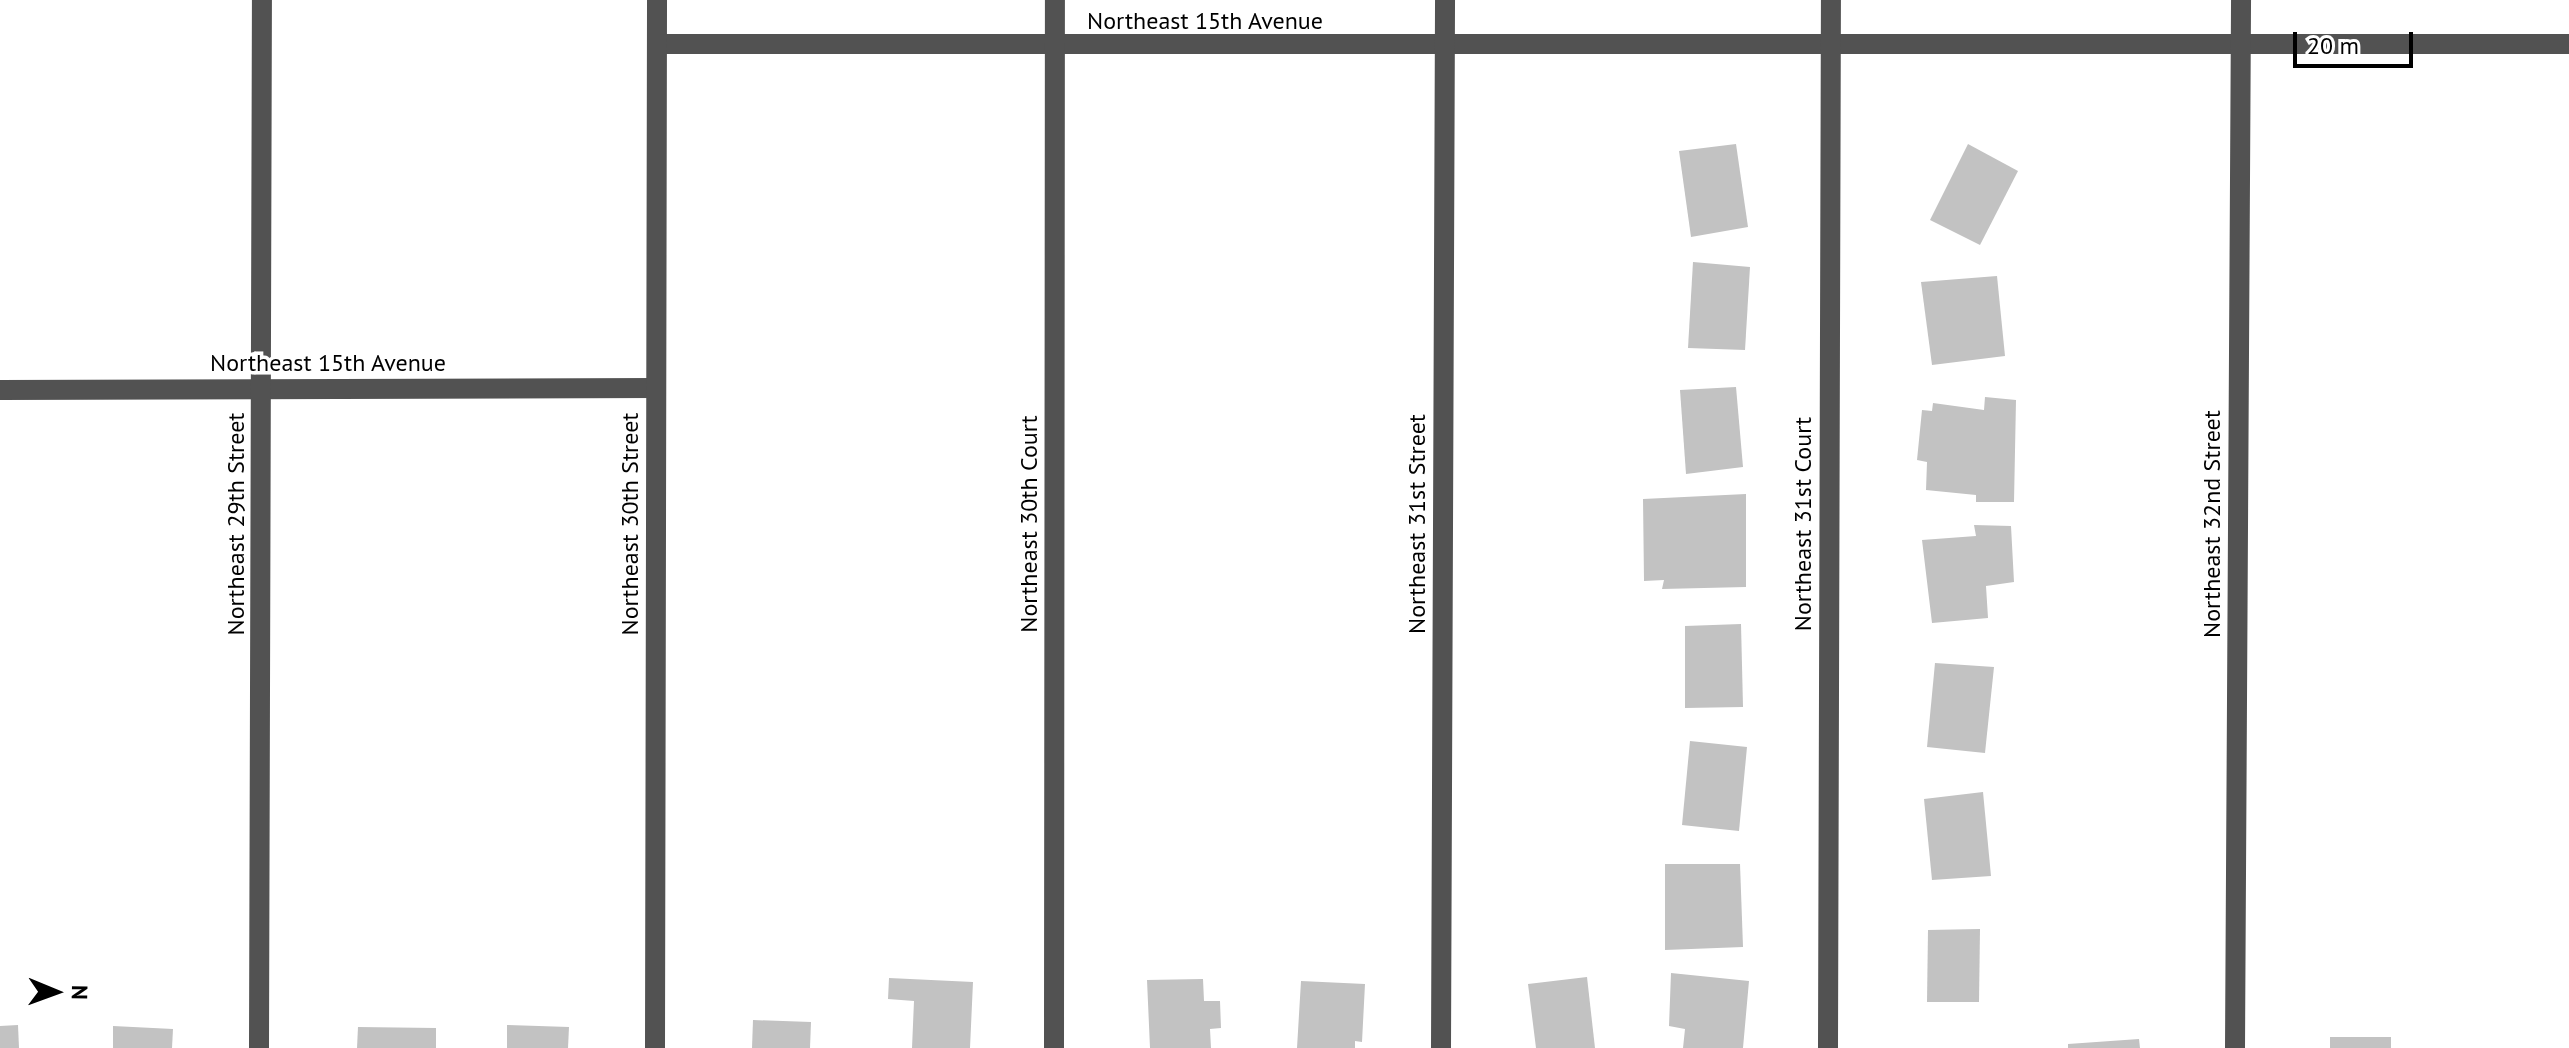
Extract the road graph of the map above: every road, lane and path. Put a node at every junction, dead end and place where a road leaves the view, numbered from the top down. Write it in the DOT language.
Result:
graph roads {
  1 [pos="262,0"];
  2 [pos="657,0"];
  3 [pos="1055,0"];
  4 [pos="1445,0"];
  5 [pos="1831,0"];
  6 [pos="2241,0"];
  7 [pos="1831,43"];
  8 [pos="657,44"];
  9 [pos="2241,44"];
  10 [pos="2569,44"];
  11 [pos="1445,47"];
  12 [pos="1056,48"];
  13 [pos="656,388"];
  14 [pos="263,389"];
  15 [pos="0,390"];
  16 [pos="259,1048"];
  17 [pos="655,1048"];
  18 [pos="1054,1048"];
  19 [pos="1441,1048"];
  20 [pos="1828,1048"];
  21 [pos="2235,1048"];
  1 -- 14 [label="street, Northeast 29th Street"];
  2 -- 8 [label="street, Northeast 30th Street"];
  3 -- 12 [label="street, Northeast 30th Court"];
  4 -- 11 [label="street, Northeast 31st Street"];
  5 -- 7 [label="street, Northeast 31st Court"];
  6 -- 9 [label="street, Northeast 32nd Street"];
  7 -- 9 [label="street, Northeast 15th Avenue"];
  7 -- 11 [label="street, Northeast 15th Avenue"];
  7 -- 20 [label="street, Northeast 31st Court"];
  8 -- 12 [label="street, Northeast 15th Avenue"];
  8 -- 13 [label="street, Northeast 30th Street"];
  9 -- 10 [label="street, Northeast 15th Avenue"];
  9 -- 21 [label="street, Northeast 32nd Street"];
  11 -- 12 [label="street, Northeast 15th Avenue"];
  11 -- 19 [label="street, Northeast 31st Street"];
  12 -- 18 [label="street, Northeast 30th Court"];
  13 -- 14 [label="street, Northeast 15th Avenue"];
  13 -- 17 [label="street, Northeast 30th Street"];
  14 -- 15 [label="street, Northeast 15th Avenue"];
  14 -- 16 [label="street, Northeast 29th Street"];
}
